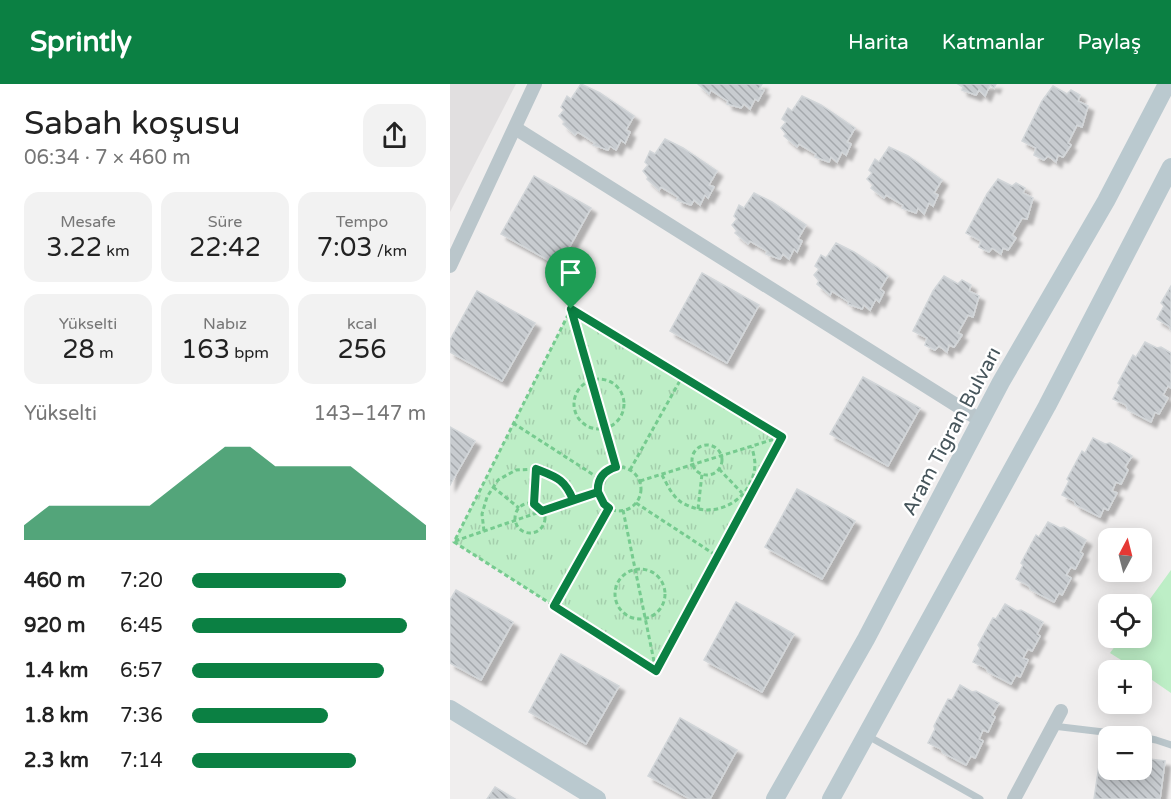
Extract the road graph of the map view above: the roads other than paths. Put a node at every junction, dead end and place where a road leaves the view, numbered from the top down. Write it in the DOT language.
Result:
graph roads {
  1 [pos="535,84"];
  2 [pos="1167,84"];
  3 [pos="515,128"];
  4 [pos="1171,167"];
  5 [pos="450,266"];
  6 [pos="980,420"];
  7 [pos="450,709"];
  8 [pos="1061,711"];
  9 [pos="1053,726"];
  10 [pos="1098,732"];
  11 [pos="866,735"];
  12 [pos="1152,739"];
  13 [pos="1171,746"];
  14 [pos="597,799"];
  15 [pos="776,799"];
  16 [pos="831,799"];
  17 [pos="980,799"];
  18 [pos="1014,799"];
  1 -- 3 [label="street"];
  2 -- 6 [label="main road, Aram Tigran Bulvarı"];
  3 -- 5 [label="street"];
  3 -- 6 [label="street"];
  4 -- 11 [label="main road"];
  6 -- 15 [label="main road, Aram Tigran Bulvarı"];
  7 -- 14 [label="main road"];
  8 -- 9 [label="street"];
  9 -- 10 [label="lane"];
  9 -- 18 [label="street"];
  11 -- 16 [label="main road"];
  11 -- 17 [label="lane"];
  12 -- 13 [label="lane"];
}
